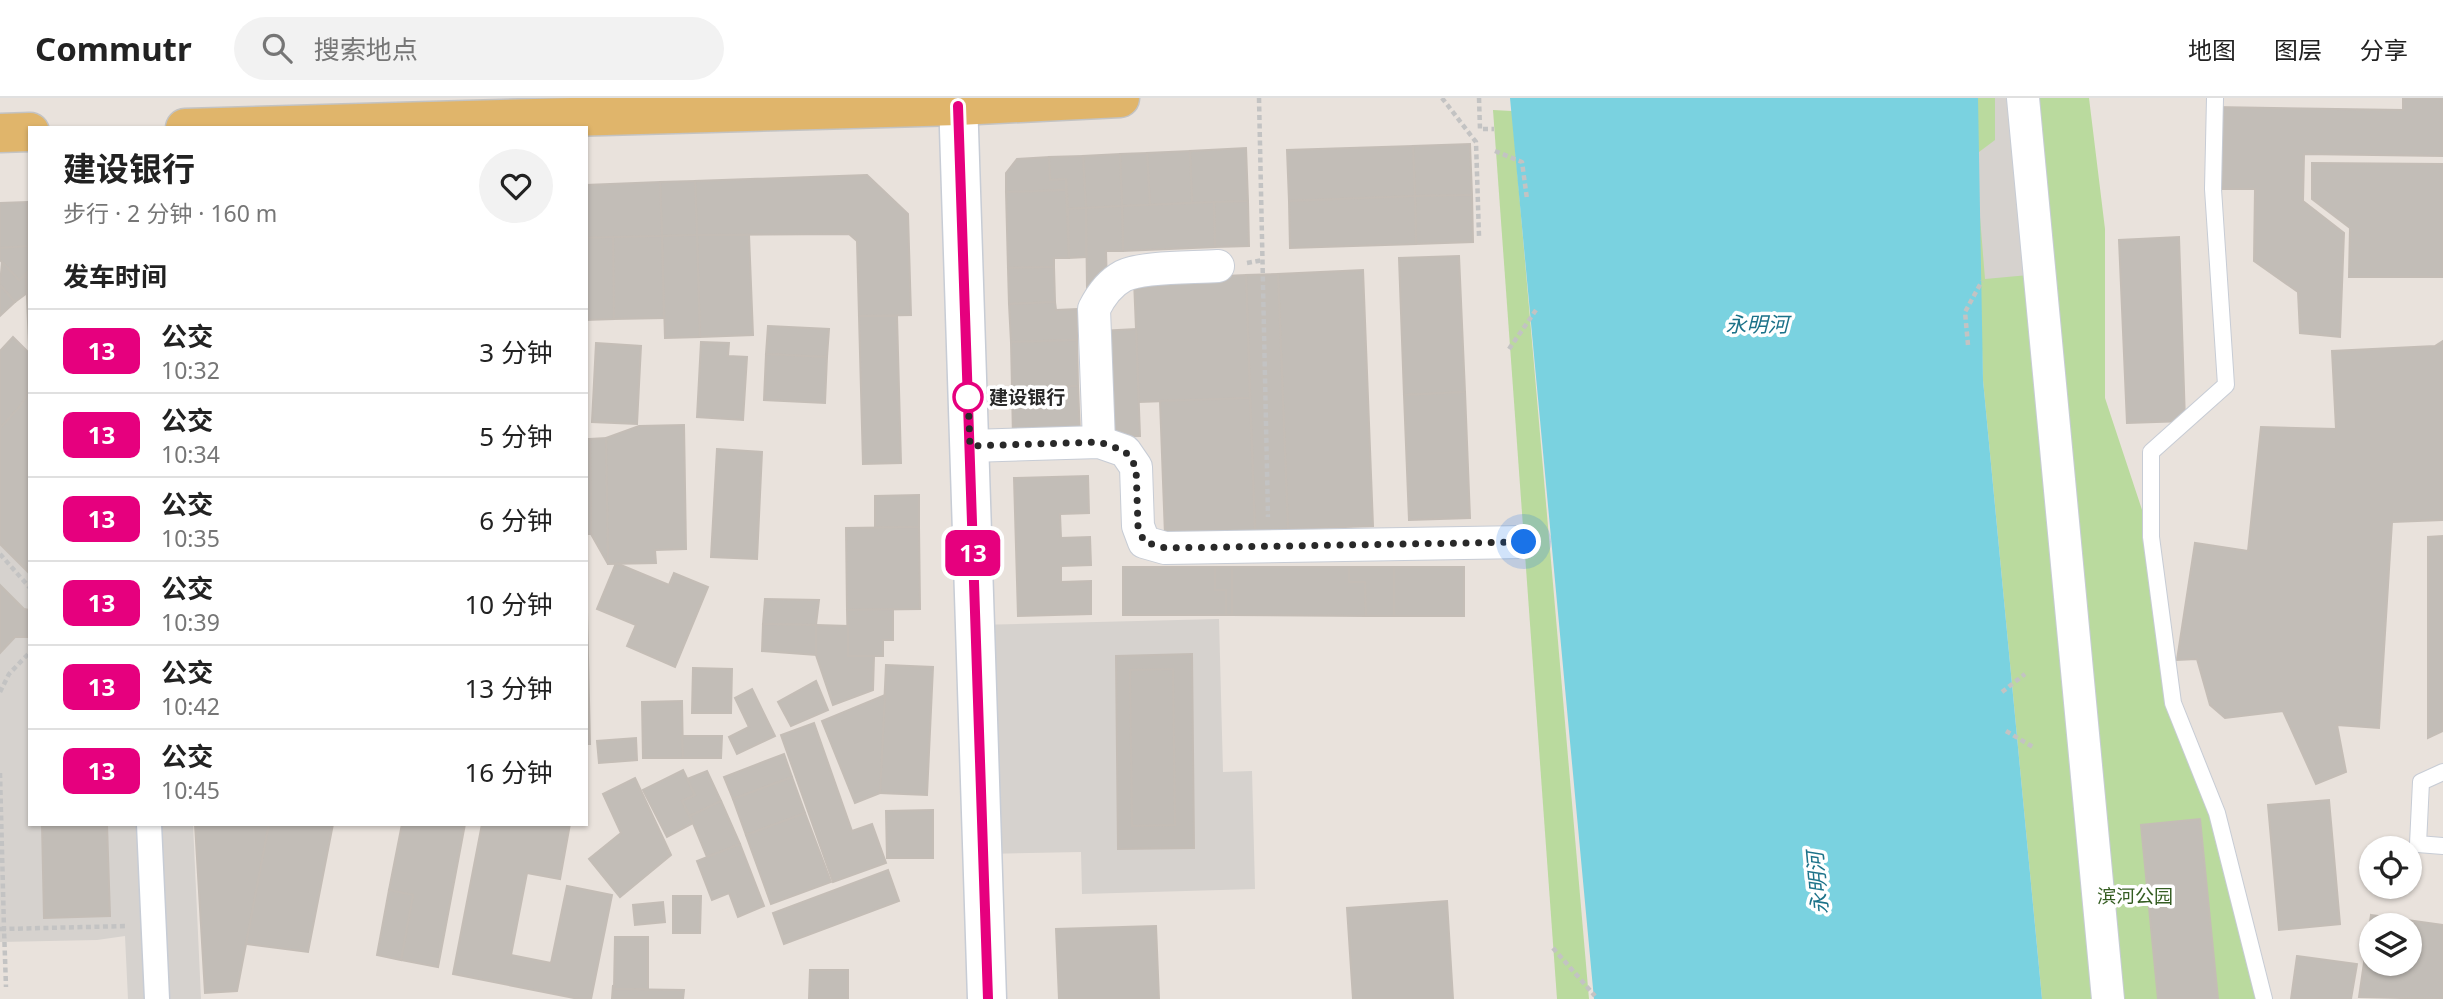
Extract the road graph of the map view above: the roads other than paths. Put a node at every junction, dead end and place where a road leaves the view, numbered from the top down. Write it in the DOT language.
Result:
graph roads {
  1 [pos="1121,98"];
  2 [pos="2023,98"];
  3 [pos="2214,98"];
  4 [pos="958,102"];
  5 [pos="499,123"];
  6 [pos="311,126"];
  7 [pos="28,132"];
  8 [pos="0,133"];
  9 [pos="1218,266"];
  10 [pos="1099,442"];
  11 [pos="970,446"];
  12 [pos="1524,542"];
  13 [pos="2443,772"];
  14 [pos="149,826"];
  15 [pos="2443,846"];
  16 [pos="157,999"];
  17 [pos="988,999"];
  18 [pos="2108,999"];
  19 [pos="2264,999"];
  1 -- 4 [label="main road"];
  2 -- 18 [label="street"];
  3 -- 19 [label="lane"];
  4 -- 5 [label="main road"];
  4 -- 11 [label="main road"];
  5 -- 6 [label="main road"];
  7 -- 8 [label="main road"];
  9 -- 10 [label="street"];
  10 -- 11 [label="street"];
  10 -- 12 [label="street"];
  11 -- 17 [label="main road"];
  13 -- 15 [label="lane"];
  14 -- 16 [label="street"];
}
